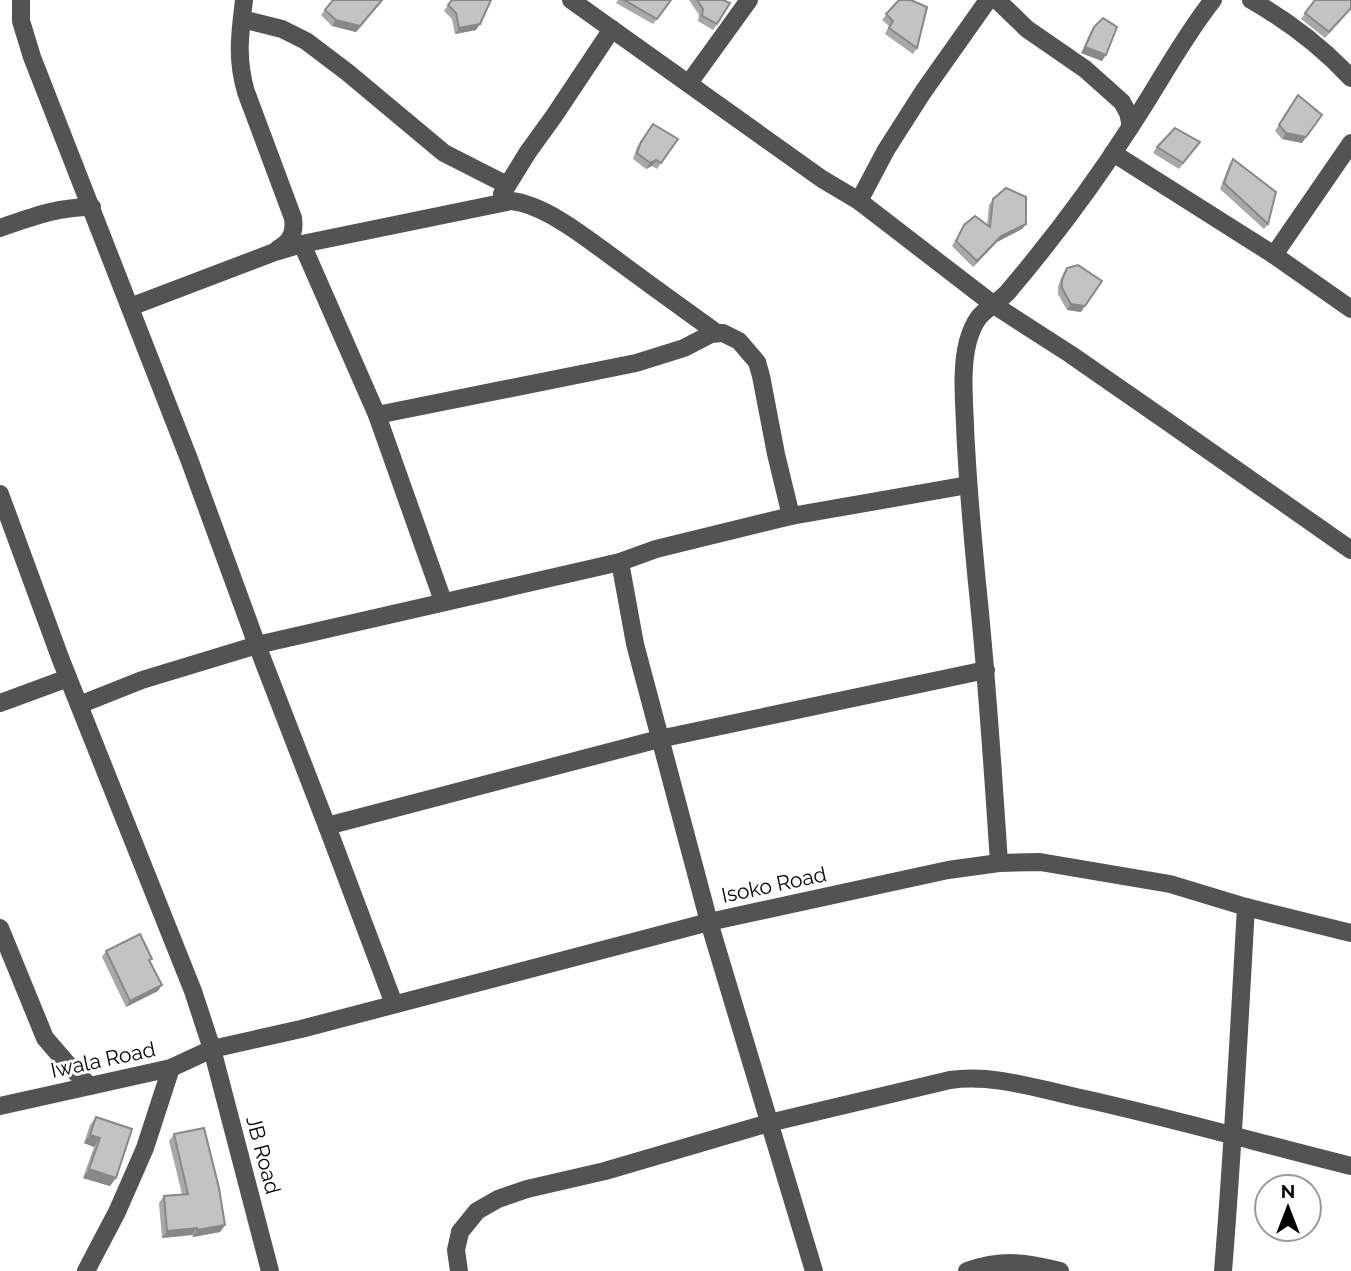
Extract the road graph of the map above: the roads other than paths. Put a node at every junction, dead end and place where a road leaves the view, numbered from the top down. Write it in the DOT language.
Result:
graph roads {
  1 [pos="22,0"];
  2 [pos="244,0"];
  3 [pos="571,0"];
  4 [pos="749,0"];
  5 [pos="988,0"];
  6 [pos="997,0"];
  7 [pos="1213,0"];
  8 [pos="1251,0"];
  9 [pos="242,19"];
  10 [pos="612,29"];
  11 [pos="1351,78"];
  12 [pos="688,83"];
  13 [pos="1131,127"];
  14 [pos="1351,143"];
  15 [pos="1113,153"];
  16 [pos="507,185"];
  17 [pos="859,201"];
  18 [pos="498,203"];
  19 [pos="92,207"];
  20 [pos="0,228"];
  21 [pos="302,244"];
  22 [pos="272,253"];
  23 [pos="1274,255"];
  24 [pos="994,305"];
  25 [pos="130,307"];
  26 [pos="1351,309"];
  27 [pos="717,333"];
  28 [pos="377,415"];
  29 [pos="968,485"];
  30 [pos="0,494"];
  31 [pos="791,516"];
  32 [pos="1351,550"];
  33 [pos="620,562"];
  34 [pos="443,601"];
  35 [pos="257,645"];
  36 [pos="986,670"];
  37 [pos="68,678"];
  38 [pos="0,703"];
  39 [pos="79,705"];
  40 [pos="659,739"];
  41 [pos="327,827"];
  42 [pos="999,863"];
  43 [pos="1246,907"];
  44 [pos="709,922"];
  45 [pos="0,928"];
  46 [pos="1351,933"];
  47 [pos="394,1004"];
  48 [pos="212,1049"];
  49 [pos="171,1068"];
  50 [pos="90,1086"];
  51 [pos="0,1106"];
  52 [pos="769,1123"];
  53 [pos="1234,1136"];
  54 [pos="1351,1166"];
  55 [pos="976,1270"];
  56 [pos="86,1271"];
  57 [pos="270,1271"];
  58 [pos="459,1271"];
  59 [pos="814,1271"];
  60 [pos="1060,1271"];
  61 [pos="1223,1271"];
  1 -- 19 [label="street"];
  2 -- 9 [label="street"];
  3 -- 10 [label="street"];
  4 -- 12 [label="street"];
  5 -- 17 [label="street"];
  6 -- 13 [label="street"];
  7 -- 13 [label="street"];
  8 -- 11 [label="street"];
  9 -- 16 [label="street"];
  9 -- 22 [label="street"];
  10 -- 12 [label="street"];
  10 -- 16 [label="street"];
  12 -- 17 [label="street"];
  13 -- 15 [label="street"];
  14 -- 23 [label="street"];
  15 -- 23 [label="street"];
  15 -- 24 [label="street"];
  16 -- 18 [label="street"];
  17 -- 24 [label="street"];
  18 -- 21 [label="street"];
  18 -- 27 [label="street"];
  19 -- 20 [label="street"];
  19 -- 25 [label="street"];
  21 -- 22 [label="street"];
  21 -- 28 [label="street"];
  22 -- 25 [label="street"];
  23 -- 26 [label="street"];
  24 -- 29 [label="street"];
  24 -- 32 [label="street"];
  25 -- 35 [label="street"];
  27 -- 28 [label="street"];
  27 -- 31 [label="street"];
  28 -- 34 [label="street"];
  29 -- 31 [label="street"];
  29 -- 36 [label="street"];
  30 -- 37 [label="street, JB Road"];
  31 -- 33 [label="street"];
  33 -- 34 [label="street"];
  33 -- 40 [label="street"];
  34 -- 35 [label="street"];
  35 -- 39 [label="street"];
  35 -- 41 [label="street"];
  36 -- 40 [label="street"];
  36 -- 42 [label="street"];
  37 -- 38 [label="street"];
  37 -- 39 [label="street, JB Road"];
  39 -- 48 [label="street, JB Road"];
  40 -- 41 [label="street"];
  40 -- 44 [label="street"];
  41 -- 47 [label="street"];
  42 -- 43 [label="street, Isoko Road"];
  42 -- 44 [label="street, Isoko Road"];
  43 -- 46 [label="street, Isoko Road"];
  43 -- 53 [label="street"];
  44 -- 47 [label="street, Isoko Road"];
  44 -- 52 [label="street"];
  45 -- 50 [label="street"];
  47 -- 48 [label="street, Isoko Road"];
  48 -- 49 [label="street, Iwala Road"];
  48 -- 57 [label="street, JB Road"];
  49 -- 50 [label="street, Iwala Road"];
  49 -- 56 [label="street"];
  50 -- 51 [label="street, Iwala Road"];
  52 -- 53 [label="street"];
  52 -- 58 [label="street"];
  52 -- 59 [label="street"];
  53 -- 54 [label="street"];
  53 -- 61 [label="street"];
  55 -- 60 [label="street"];
}
